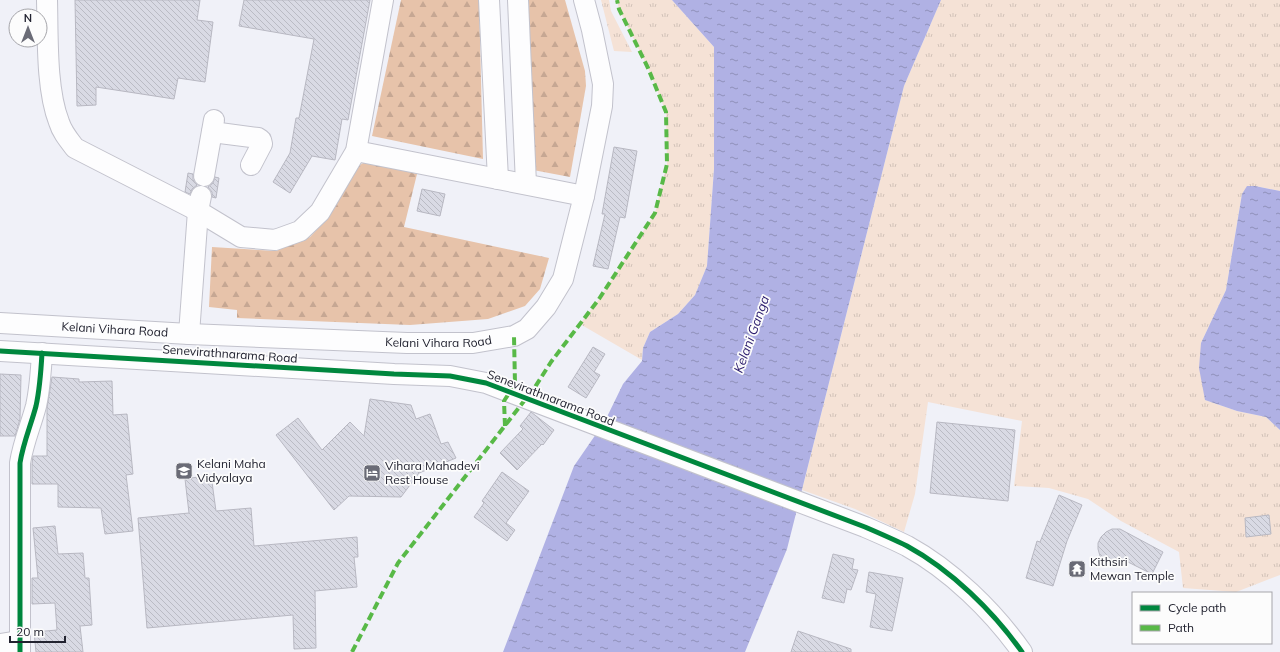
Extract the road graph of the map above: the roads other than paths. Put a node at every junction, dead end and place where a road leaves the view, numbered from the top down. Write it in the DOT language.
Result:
graph roads {
  1 [pos="47,0"];
  2 [pos="383,0"];
  3 [pos="489,0"];
  4 [pos="518,0"];
  5 [pos="584,0"];
  6 [pos="356,151"];
  7 [pos="251,165"];
  8 [pos="204,176"];
  9 [pos="498,179"];
  10 [pos="526,184"];
  11 [pos="584,196"];
  12 [pos="199,204"];
  13 [pos="0,323"];
  14 [pos="189,334"];
  15 [pos="0,351"];
  16 [pos="42,353"];
  17 [pos="0,644"];
  18 [pos="20,646"];
  19 [pos="1022,652"];
  1 -- 12 [label="street"];
  2 -- 6 [label="street"];
  3 -- 9 [label="street"];
  4 -- 10 [label="street"];
  5 -- 11 [label="street, Kelani Vihara Road"];
  6 -- 9 [label="street"];
  6 -- 12 [label="street"];
  7 -- 8 [label="street"];
  9 -- 10 [label="street"];
  10 -- 11 [label="street"];
  11 -- 14 [label="street, Kelani Vihara Road"];
  12 -- 14 [label="street"];
  13 -- 14 [label="street, Kelani Vihara Road"];
  15 -- 16 [label="street, Senevirathnarama Road"];
  16 -- 18 [label="street"];
  16 -- 19 [label="street, Senevirathnarama Road"];
  17 -- 18 [label="street"];
}
